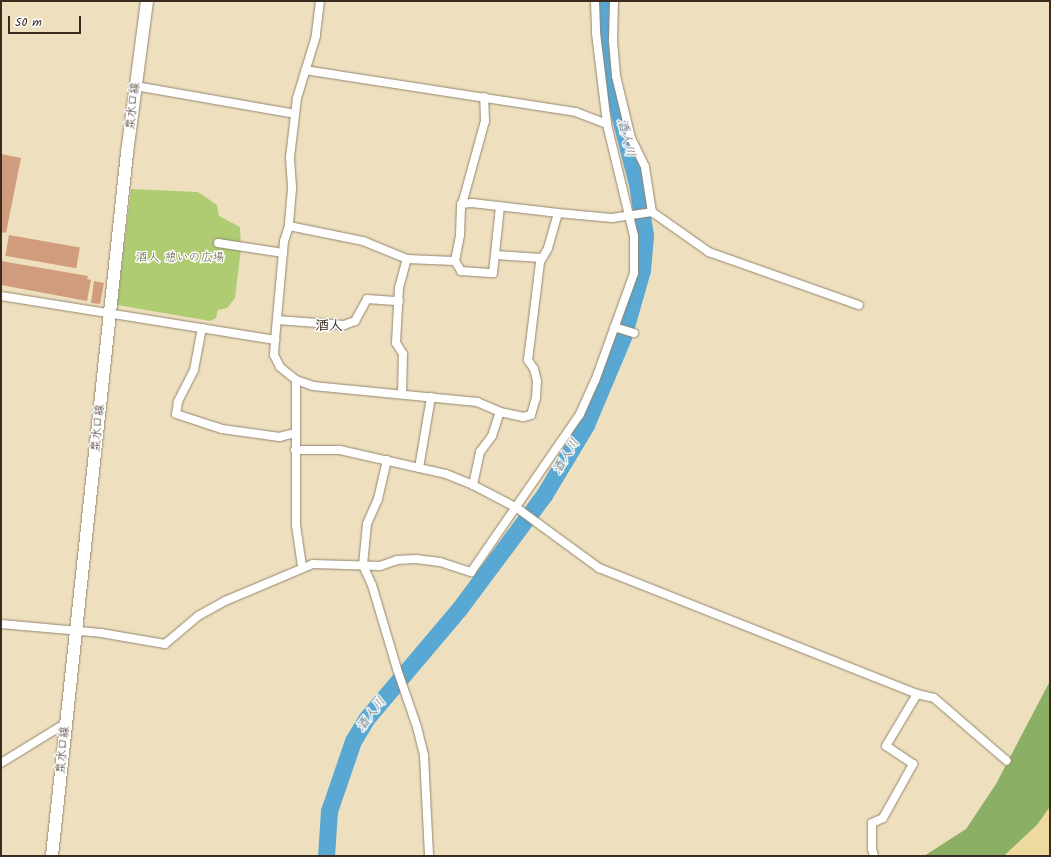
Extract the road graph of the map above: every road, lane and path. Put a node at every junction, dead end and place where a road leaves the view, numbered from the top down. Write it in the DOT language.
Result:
graph roads {
  1 [pos="147,1"];
  2 [pos="320,1"];
  3 [pos="595,1"];
  4 [pos="614,1"];
  5 [pos="305,70"];
  6 [pos="135,86"];
  7 [pos="484,97"];
  8 [pos="295,114"];
  9 [pos="607,124"];
  10 [pos="462,204"];
  11 [pos="500,206"];
  12 [pos="652,212"];
  13 [pos="558,213"];
  14 [pos="628,215"];
  15 [pos="289,226"];
  16 [pos="218,243"];
  17 [pos="283,253"];
  18 [pos="495,255"];
  19 [pos="542,258"];
  20 [pos="407,259"];
  21 [pos="455,261"];
  22 [pos="1,296"];
  23 [pos="399,301"];
  24 [pos="859,305"];
  25 [pos="110,313"];
  26 [pos="277,320"];
  27 [pos="614,327"];
  28 [pos="202,328"];
  29 [pos="634,333"];
  30 [pos="275,340"];
  31 [pos="296,380"];
  32 [pos="402,394"];
  33 [pos="431,397"];
  34 [pos="500,412"];
  35 [pos="295,433"];
  36 [pos="295,450"];
  37 [pos="387,460"];
  38 [pos="419,468"];
  39 [pos="473,485"];
  40 [pos="517,508"];
  41 [pos="362,565"];
  42 [pos="302,566"];
  43 [pos="1,624"];
  44 [pos="76,632"];
  45 [pos="917,694"];
  46 [pos="66,723"];
  47 [pos="1007,761"];
  48 [pos="1,762"];
  49 [pos="52,856"];
  50 [pos="429,856"];
  51 [pos="874,856"];
  1 -- 6 [label="main road, 泉水口線"];
  2 -- 5 [label="street"];
  3 -- 9 [label="street"];
  4 -- 12 [label="street"];
  5 -- 7 [label="street"];
  5 -- 8 [label="street"];
  6 -- 8 [label="street"];
  6 -- 25 [label="main road, 泉水口線"];
  7 -- 9 [label="street"];
  7 -- 10 [label="street"];
  8 -- 15 [label="street"];
  9 -- 14 [label="street"];
  10 -- 11 [label="street"];
  10 -- 21 [label="street"];
  11 -- 13 [label="street"];
  11 -- 18 [label="street"];
  12 -- 14 [label="street"];
  12 -- 24 [label="street"];
  13 -- 14 [label="street"];
  13 -- 19 [label="street"];
  14 -- 27 [label="street"];
  15 -- 17 [label="street"];
  15 -- 20 [label="street"];
  16 -- 17 [label="street"];
  17 -- 26 [label="street"];
  18 -- 19 [label="street"];
  18 -- 21 [label="street"];
  19 -- 34 [label="street"];
  20 -- 21 [label="street"];
  20 -- 23 [label="street"];
  22 -- 25 [label="street"];
  23 -- 26 [label="street"];
  23 -- 32 [label="street"];
  25 -- 28 [label="street"];
  25 -- 44 [label="main road, 泉水口線"];
  26 -- 30 [label="street"];
  27 -- 29 [label="street"];
  27 -- 40 [label="street"];
  28 -- 30 [label="street"];
  28 -- 35 [label="street"];
  30 -- 31 [label="street"];
  31 -- 32 [label="street"];
  31 -- 35 [label="street"];
  32 -- 33 [label="street"];
  33 -- 34 [label="street"];
  33 -- 38 [label="street"];
  34 -- 39 [label="street"];
  35 -- 36 [label="street"];
  36 -- 37 [label="street"];
  36 -- 42 [label="street"];
  37 -- 38 [label="street"];
  37 -- 41 [label="street"];
  38 -- 39 [label="street"];
  39 -- 40 [label="street"];
  40 -- 41 [label="street"];
  40 -- 45 [label="street"];
  41 -- 42 [label="street"];
  41 -- 50 [label="street"];
  42 -- 44 [label="street"];
  43 -- 44 [label="street"];
  44 -- 46 [label="main road, 泉水口線"];
  45 -- 47 [label="street"];
  45 -- 51 [label="street"];
  46 -- 48 [label="street"];
  46 -- 49 [label="main road, 泉水口線"];
}
